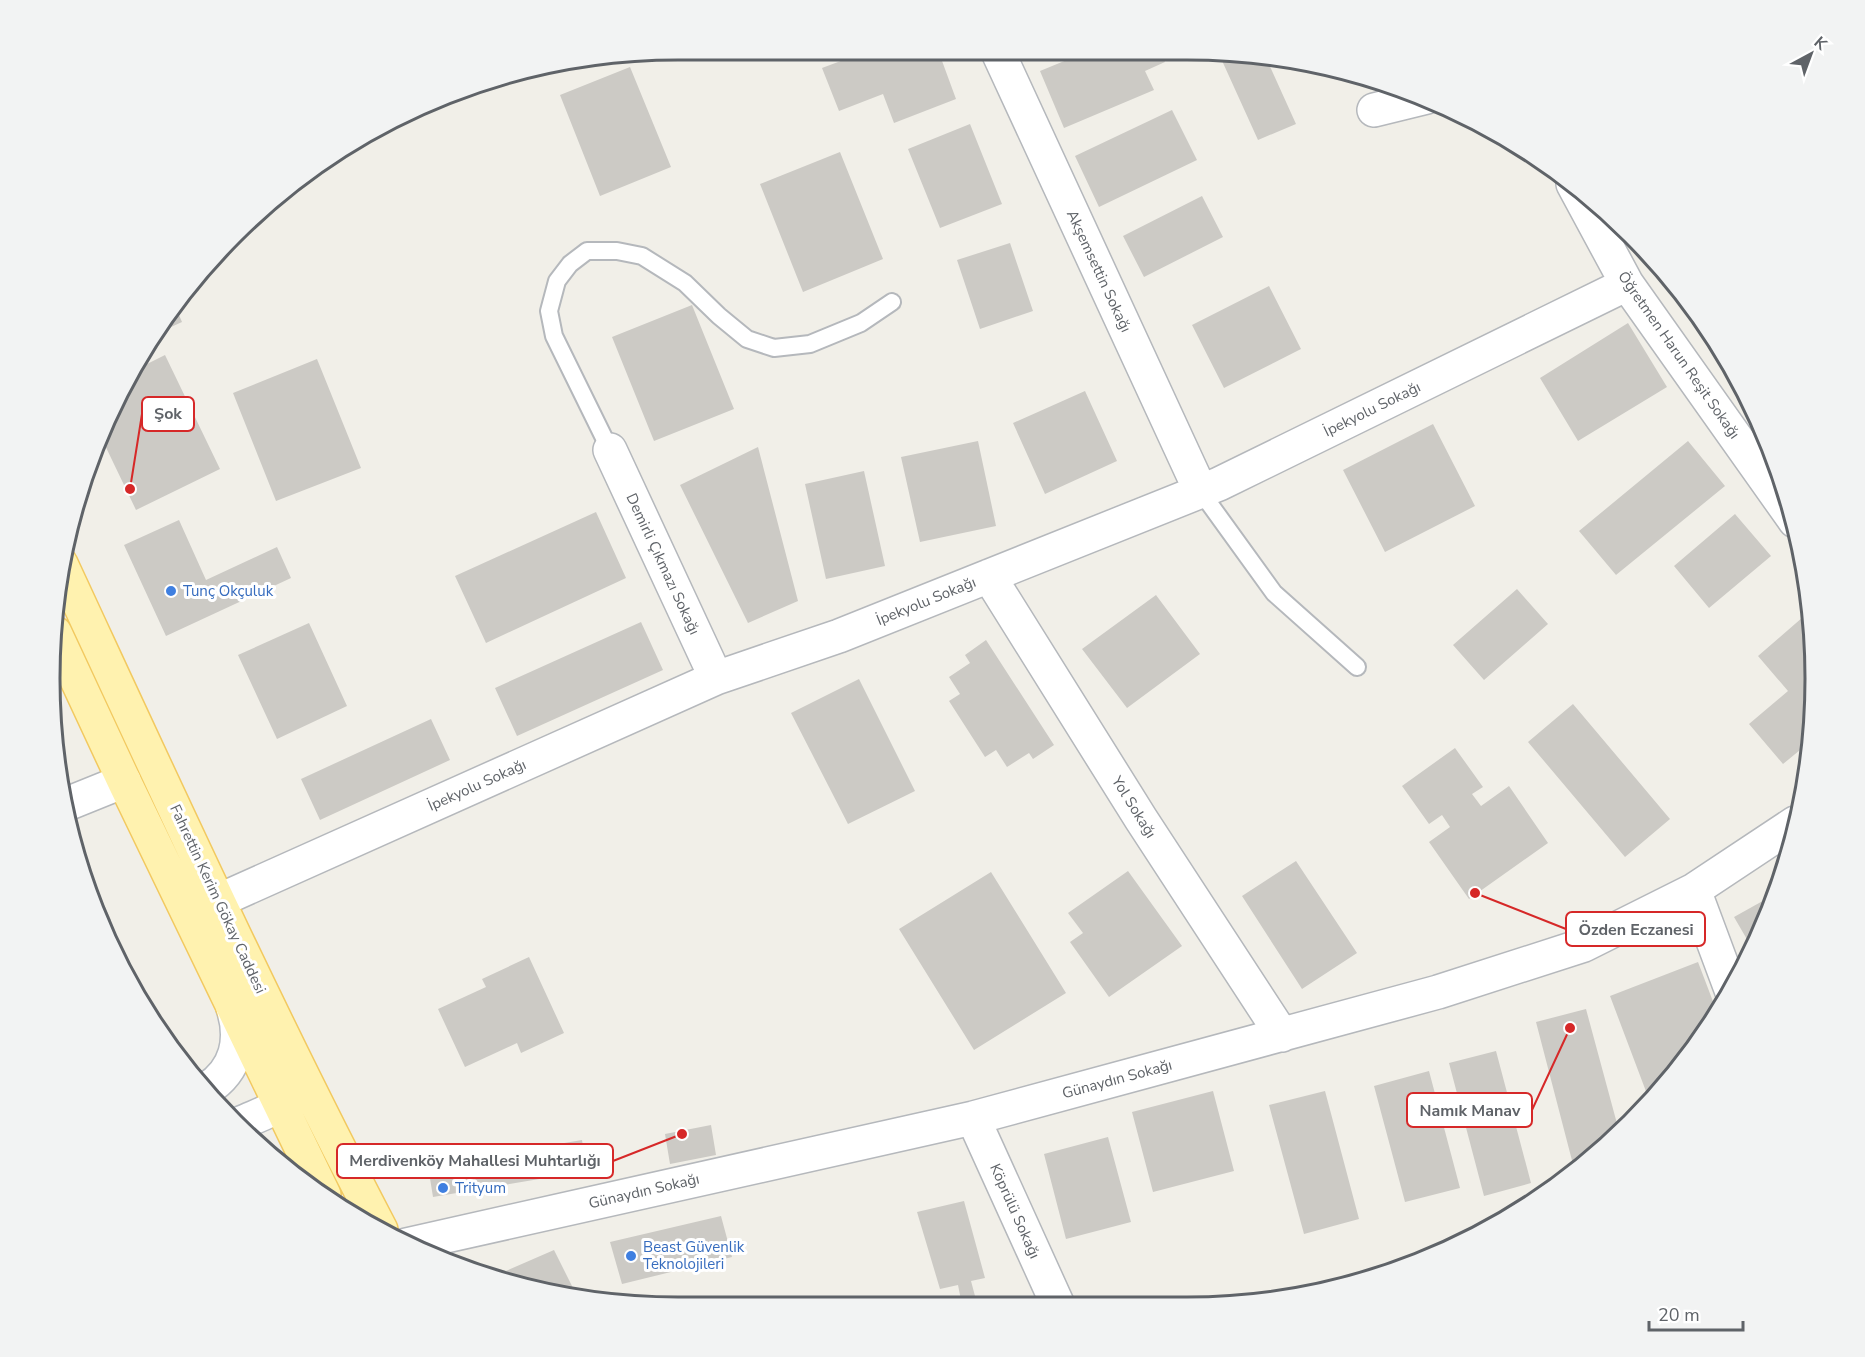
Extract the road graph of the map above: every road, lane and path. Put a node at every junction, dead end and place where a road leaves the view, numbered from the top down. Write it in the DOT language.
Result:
graph roads {
  1 [pos="1001,60"];
  2 [pos="1408,102"];
  3 [pos="1374,110"];
  4 [pos="1585,205"];
  5 [pos="1627,284"];
  6 [pos="891,303"];
  7 [pos="610,450"];
  8 [pos="1201,492"];
  9 [pos="1777,495"];
  10 [pos="989,576"];
  11 [pos="68,580"];
  12 [pos="61,645"];
  13 [pos="1357,668"];
  14 [pos="716,678"];
  15 [pos="124,781"];
  16 [pos="73,802"];
  17 [pos="1786,831"];
  18 [pos="1694,890"];
  19 [pos="218,902"];
  20 [pos="1727,979"];
  21 [pos="231,1003"];
  22 [pos="1282,1035"];
  23 [pos="292,1055"];
  24 [pos="212,1085"];
  25 [pos="281,1104"];
  26 [pos="973,1118"];
  27 [pos="246,1121"];
  28 [pos="317,1180"];
  29 [pos="374,1217"];
  30 [pos="423,1241"];
  31 [pos="1054,1297"];
  1 -- 8 [label="street, Akşemsettin Sokağı"];
  2 -- 3 [label="street"];
  4 -- 5 [label="street, Öğretmen Harun Reşit Sokağı"];
  5 -- 8 [label="street, İpekyolu Sokağı"];
  5 -- 9 [label="street, Öğretmen Harun Reşit Sokağı"];
  6 -- 7 [label="lane"];
  7 -- 14 [label="street, Demirli Çıkmazı Sokağı"];
  8 -- 10 [label="street, İpekyolu Sokağı"];
  8 -- 13 [label="lane"];
  10 -- 14 [label="street, İpekyolu Sokağı"];
  10 -- 22 [label="street, Yol Sokağı"];
  11 -- 19 [label="main road, Fahrettin Kerim Gökay Caddesi"];
  12 -- 15 [label="main road"];
  14 -- 19 [label="street, İpekyolu Sokağı"];
  15 -- 16 [label="street"];
  15 -- 21 [label="main road"];
  17 -- 18 [label="street, Günaydın Sokağı"];
  18 -- 20 [label="street"];
  18 -- 22 [label="street, Günaydın Sokağı"];
  19 -- 23 [label="main road, Fahrettin Kerim Gökay Caddesi"];
  21 -- 24 [label="street"];
  21 -- 25 [label="main road"];
  22 -- 26 [label="street, Günaydın Sokağı"];
  23 -- 25 [label="street"];
  23 -- 29 [label="main road, Fahrettin Kerim Gökay Caddesi"];
  25 -- 27 [label="street"];
  25 -- 28 [label="main road"];
  26 -- 30 [label="street, Günaydın Sokağı"];
  26 -- 31 [label="street, Köprülü Sokağı"];
}
